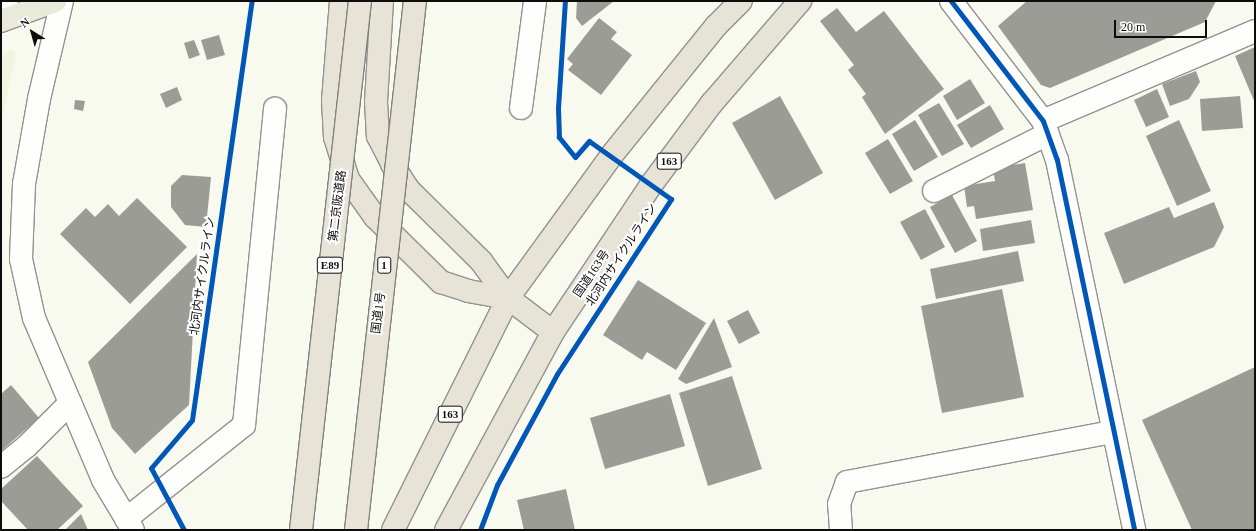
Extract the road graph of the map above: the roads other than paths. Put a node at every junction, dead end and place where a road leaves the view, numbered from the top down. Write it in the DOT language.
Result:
graph roads {
  1 [pos="55,1"];
  2 [pos="62,1"];
  3 [pos="341,1"];
  4 [pos="348,1"];
  5 [pos="360,1"];
  6 [pos="382,1"];
  7 [pos="405,1"];
  8 [pos="415,1"];
  9 [pos="535,1"];
  10 [pos="741,1"];
  11 [pos="800,1"];
  12 [pos="951,1"];
  13 [pos="6,13"];
  14 [pos="1255,32"];
  15 [pos="521,108"];
  16 [pos="275,109"];
  17 [pos="1045,127"];
  18 [pos="934,190"];
  19 [pos="508,298"];
  20 [pos="553,332"];
  21 [pos="70,403"];
  22 [pos="1112,432"];
  23 [pos="1,467"];
  24 [pos="129,524"];
  25 [pos="293,530"];
  26 [pos="302,530"];
  27 [pos="348,530"];
  28 [pos="356,530"];
  29 [pos="393,530"];
  30 [pos="446,530"];
  31 [pos="841,530"];
  32 [pos="1134,530"];
  1 -- 13 [label="main road"];
  2 -- 21 [label="street"];
  3 -- 19 [label="highway"];
  4 -- 25 [label="highway"];
  5 -- 26 [label="highway, 第二京阪道路 / E89, bridge"];
  6 -- 19 [label="highway"];
  7 -- 27 [label="highway"];
  8 -- 28 [label="highway, 国道1号 / 1, bridge"];
  9 -- 15 [label="street"];
  10 -- 19 [label="highway, 163"];
  11 -- 20 [label="highway, 国道163号 / 163"];
  12 -- 17 [label="street"];
  14 -- 17 [label="street"];
  16 -- 24 [label="street"];
  17 -- 18 [label="street"];
  17 -- 22 [label="street"];
  19 -- 20 [label="highway"];
  19 -- 29 [label="highway, 163"];
  20 -- 30 [label="highway, 国道163号 / 163"];
  21 -- 23 [label="street"];
  21 -- 24 [label="street"];
  22 -- 31 [label="street"];
  22 -- 32 [label="street"];
}
